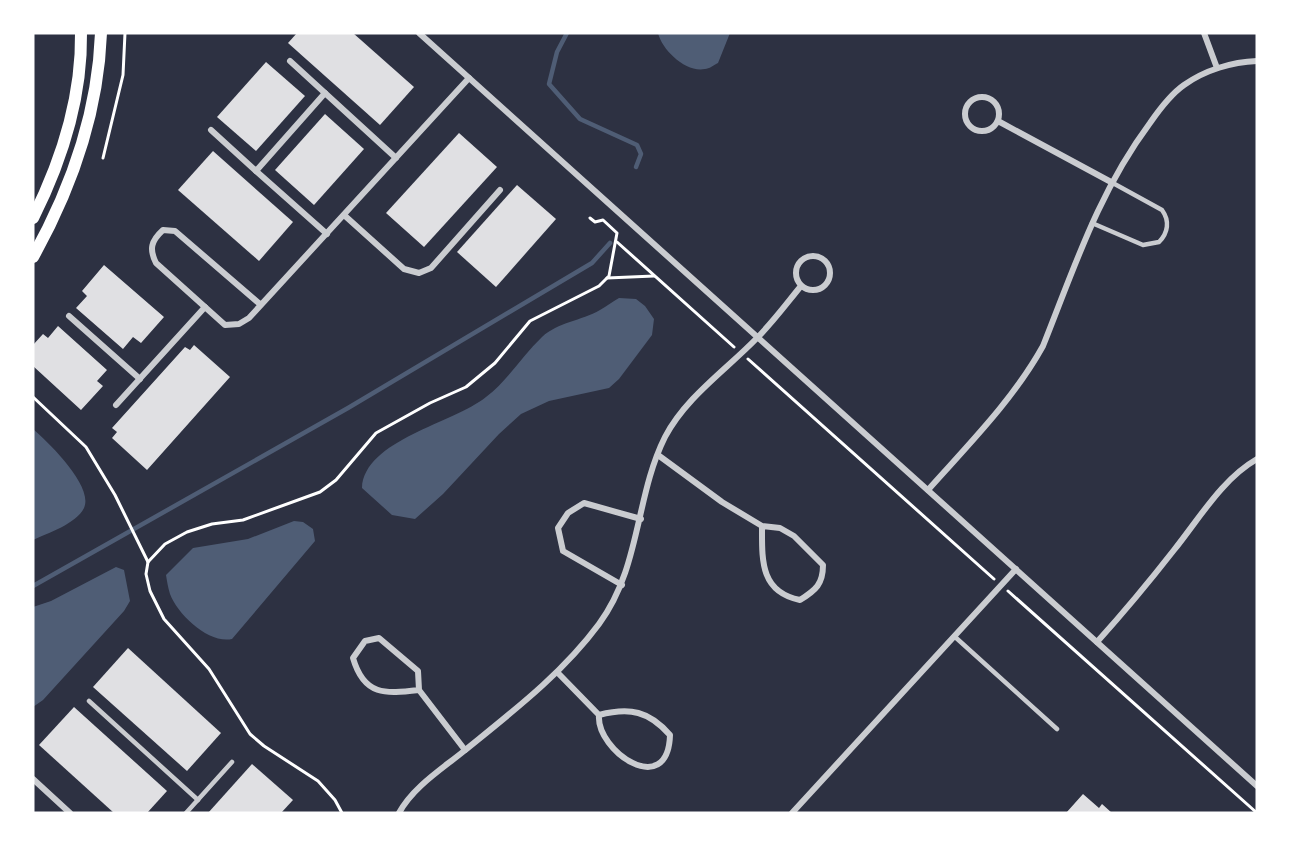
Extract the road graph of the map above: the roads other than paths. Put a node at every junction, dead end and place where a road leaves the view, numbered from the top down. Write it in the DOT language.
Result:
graph roads {
  1 [pos="81,33"];
  2 [pos="101,33"];
  3 [pos="419,33"];
  4 [pos="1204,33"];
  5 [pos="290,61"];
  6 [pos="1257,61"];
  7 [pos="1217,68"];
  8 [pos="470,78"];
  9 [pos="325,93"];
  10 [pos="998,121"];
  11 [pos="211,130"];
  12 [pos="396,158"];
  13 [pos="256,171"];
  14 [pos="1111,182"];
  15 [pos="500,190"];
  16 [pos="344,215"];
  17 [pos="33,218"];
  18 [pos="1092,223"];
  19 [pos="327,234"];
  20 [pos="33,257"];
  21 [pos="801,286"];
  22 [pos="261,305"];
  23 [pos="205,307"];
  24 [pos="69,316"];
  25 [pos="758,337"];
  26 [pos="140,379"];
  27 [pos="116,405"];
  28 [pos="658,455"];
  29 [pos="1257,459"];
  30 [pos="928,490"];
  31 [pos="641,519"];
  32 [pos="762,526"];
  33 [pos="1016,569"];
  34 [pos="622,585"];
  35 [pos="954,636"];
  36 [pos="1097,642"];
  37 [pos="558,673"];
  38 [pos="419,690"];
  39 [pos="89,701"];
  40 [pos="599,715"];
  41 [pos="1058,729"];
  42 [pos="465,750"];
  43 [pos="232,762"];
  44 [pos="33,779"];
  45 [pos="1257,786"];
  46 [pos="198,800"];
  47 [pos="70,813"];
  48 [pos="186,813"];
  49 [pos="399,813"];
  50 [pos="792,813"];
  1 -- 17 [label="main road"];
  2 -- 20 [label="main road"];
  3 -- 8 [label="street"];
  4 -- 7 [label="street"];
  5 -- 9 [label="street"];
  6 -- 7 [label="street"];
  7 -- 14 [label="street"];
  8 -- 12 [label="street"];
  8 -- 25 [label="street"];
  9 -- 12 [label="street"];
  9 -- 13 [label="street"];
  10 -- 10 [label="street"];
  10 -- 14 [label="street"];
  11 -- 13 [label="street"];
  12 -- 16 [label="street"];
  13 -- 19 [label="street"];
  14 -- 18 [label="street"];
  14 -- 18 [label="lane"];
  15 -- 16 [label="street"];
  16 -- 19 [label="street"];
  18 -- 30 [label="street"];
  19 -- 22 [label="street"];
  21 -- 21 [label="street"];
  21 -- 25 [label="street"];
  22 -- 23 [label="street"];
  22 -- 23 [label="street"];
  23 -- 26 [label="street"];
  24 -- 26 [label="street"];
  25 -- 28 [label="street"];
  25 -- 30 [label="street"];
  26 -- 27 [label="street"];
  28 -- 31 [label="street"];
  28 -- 32 [label="street"];
  29 -- 36 [label="street"];
  30 -- 33 [label="street"];
  31 -- 34 [label="street"];
  31 -- 34 [label="street"];
  32 -- 32 [label="street"];
  33 -- 35 [label="street"];
  33 -- 36 [label="street"];
  34 -- 37 [label="street"];
  35 -- 41 [label="lane"];
  35 -- 50 [label="street"];
  36 -- 45 [label="street"];
  37 -- 40 [label="street"];
  37 -- 42 [label="street"];
  38 -- 38 [label="street"];
  38 -- 42 [label="street"];
  39 -- 46 [label="lane"];
  40 -- 40 [label="street"];
  42 -- 49 [label="street"];
  43 -- 46 [label="lane"];
  44 -- 47 [label="street"];
  46 -- 48 [label="lane"];
}
